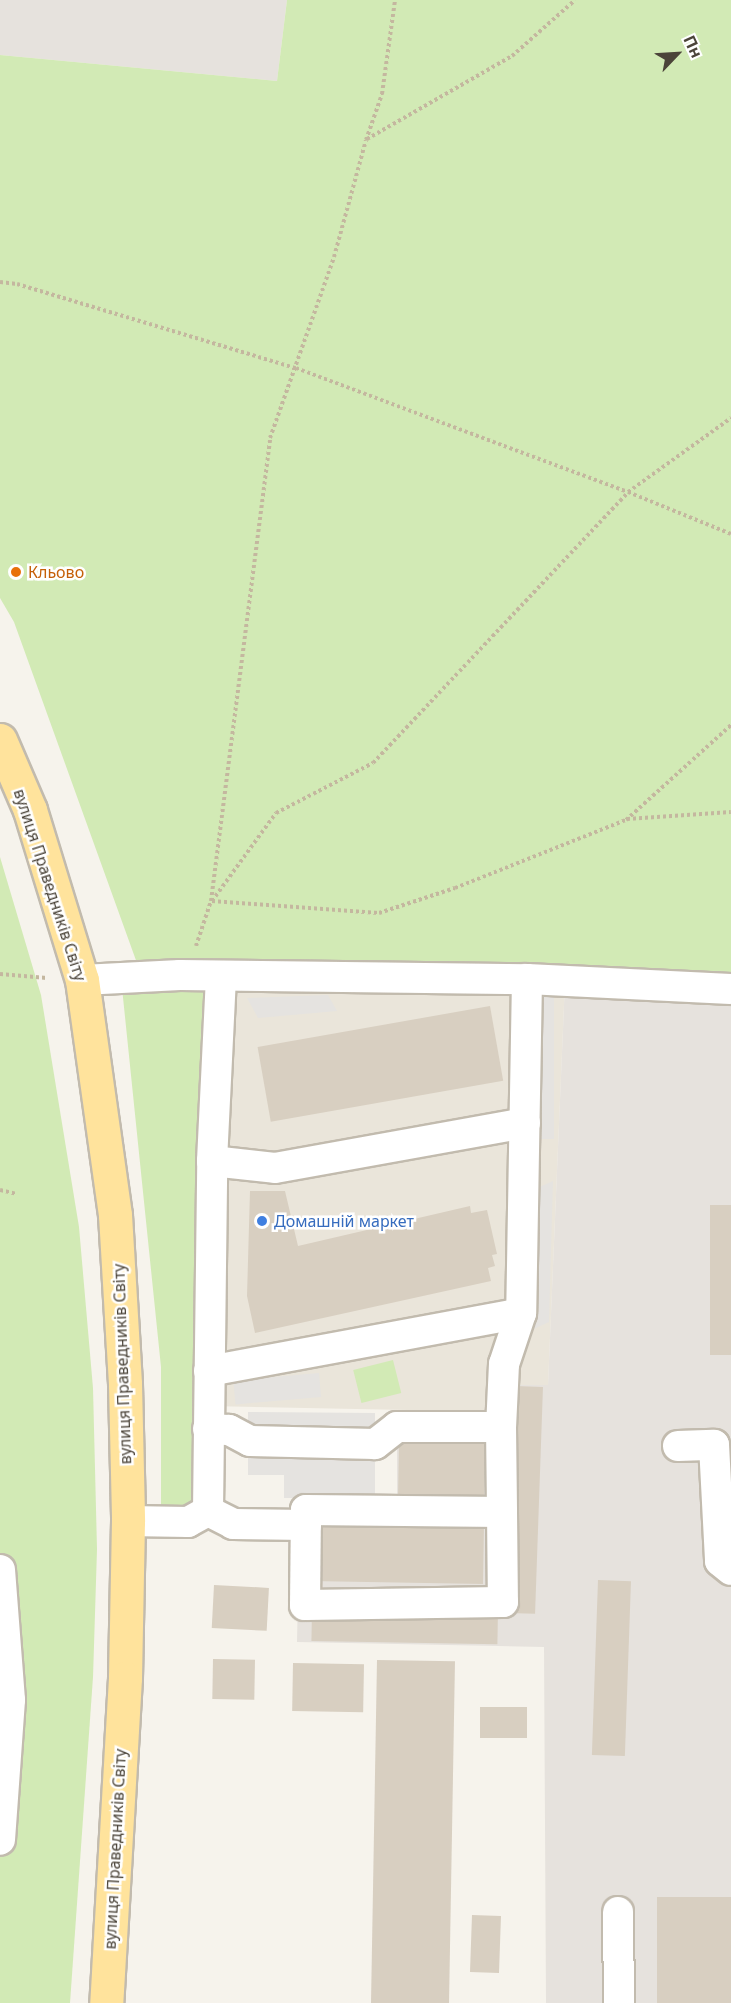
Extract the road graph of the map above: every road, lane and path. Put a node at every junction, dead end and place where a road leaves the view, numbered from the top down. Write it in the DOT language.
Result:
graph roads {
  1 [pos="395,0"];
  2 [pos="575,0"];
  3 [pos="366,140"];
  4 [pos="0,282"];
  5 [pos="296,368"];
  6 [pos="731,418"];
  7 [pos="627,492"];
  8 [pos="731,534"];
  9 [pos="731,725"];
  10 [pos="0,740"];
  11 [pos="731,812"];
  12 [pos="626,819"];
  13 [pos="211,901"];
  14 [pos="0,974"];
  15 [pos="180,975"];
  16 [pos="221,976"];
  17 [pos="527,979"];
  18 [pos="82,980"];
  19 [pos="731,989"];
  20 [pos="525,1123"];
  21 [pos="212,1161"];
  22 [pos="0,1190"];
  23 [pos="17,1194"];
  24 [pos="521,1313"];
  25 [pos="209,1371"];
  26 [pos="501,1427"];
  27 [pos="208,1430"];
  28 [pos="678,1446"];
  29 [pos="208,1511"];
  30 [pos="502,1512"];
  31 [pos="128,1521"];
  32 [pos="306,1525"];
  33 [pos="0,1570"];
  34 [pos="731,1570"];
  35 [pos="0,1838"];
  36 [pos="618,1912"];
  37 [pos="106,2003"];
  38 [pos="619,2003"];
  1 -- 3 [label="path"];
  2 -- 3 [label="path"];
  3 -- 5 [label="path"];
  4 -- 5 [label="path"];
  5 -- 7 [label="path"];
  5 -- 13 [label="path"];
  6 -- 7 [label="path"];
  7 -- 8 [label="path"];
  7 -- 13 [label="path"];
  9 -- 12 [label="path"];
  10 -- 18 [label="main road, вулиця Праведників Світу"];
  11 -- 12 [label="path"];
  12 -- 13 [label="path"];
  13 -- 15 [label="path"];
  14 -- 18 [label="path"];
  15 -- 16 [label="lane"];
  15 -- 18 [label="lane"];
  16 -- 17 [label="lane"];
  16 -- 21 [label="lane"];
  17 -- 19 [label="lane"];
  17 -- 20 [label="lane"];
  18 -- 31 [label="main road, вулиця Праведників Світу"];
  20 -- 21 [label="lane"];
  20 -- 24 [label="lane"];
  21 -- 25 [label="lane"];
  22 -- 23 [label="path"];
  24 -- 25 [label="lane"];
  24 -- 26 [label="lane"];
  25 -- 27 [label="lane"];
  26 -- 27 [label="lane"];
  26 -- 30 [label="lane"];
  27 -- 29 [label="lane"];
  28 -- 34 [label="lane"];
  29 -- 31 [label="lane"];
  29 -- 32 [label="lane"];
  30 -- 32 [label="lane"];
  30 -- 32 [label="lane"];
  31 -- 37 [label="main road, вулиця Праведників Світу"];
  33 -- 35 [label="lane"];
  36 -- 38 [label="lane"];
}
